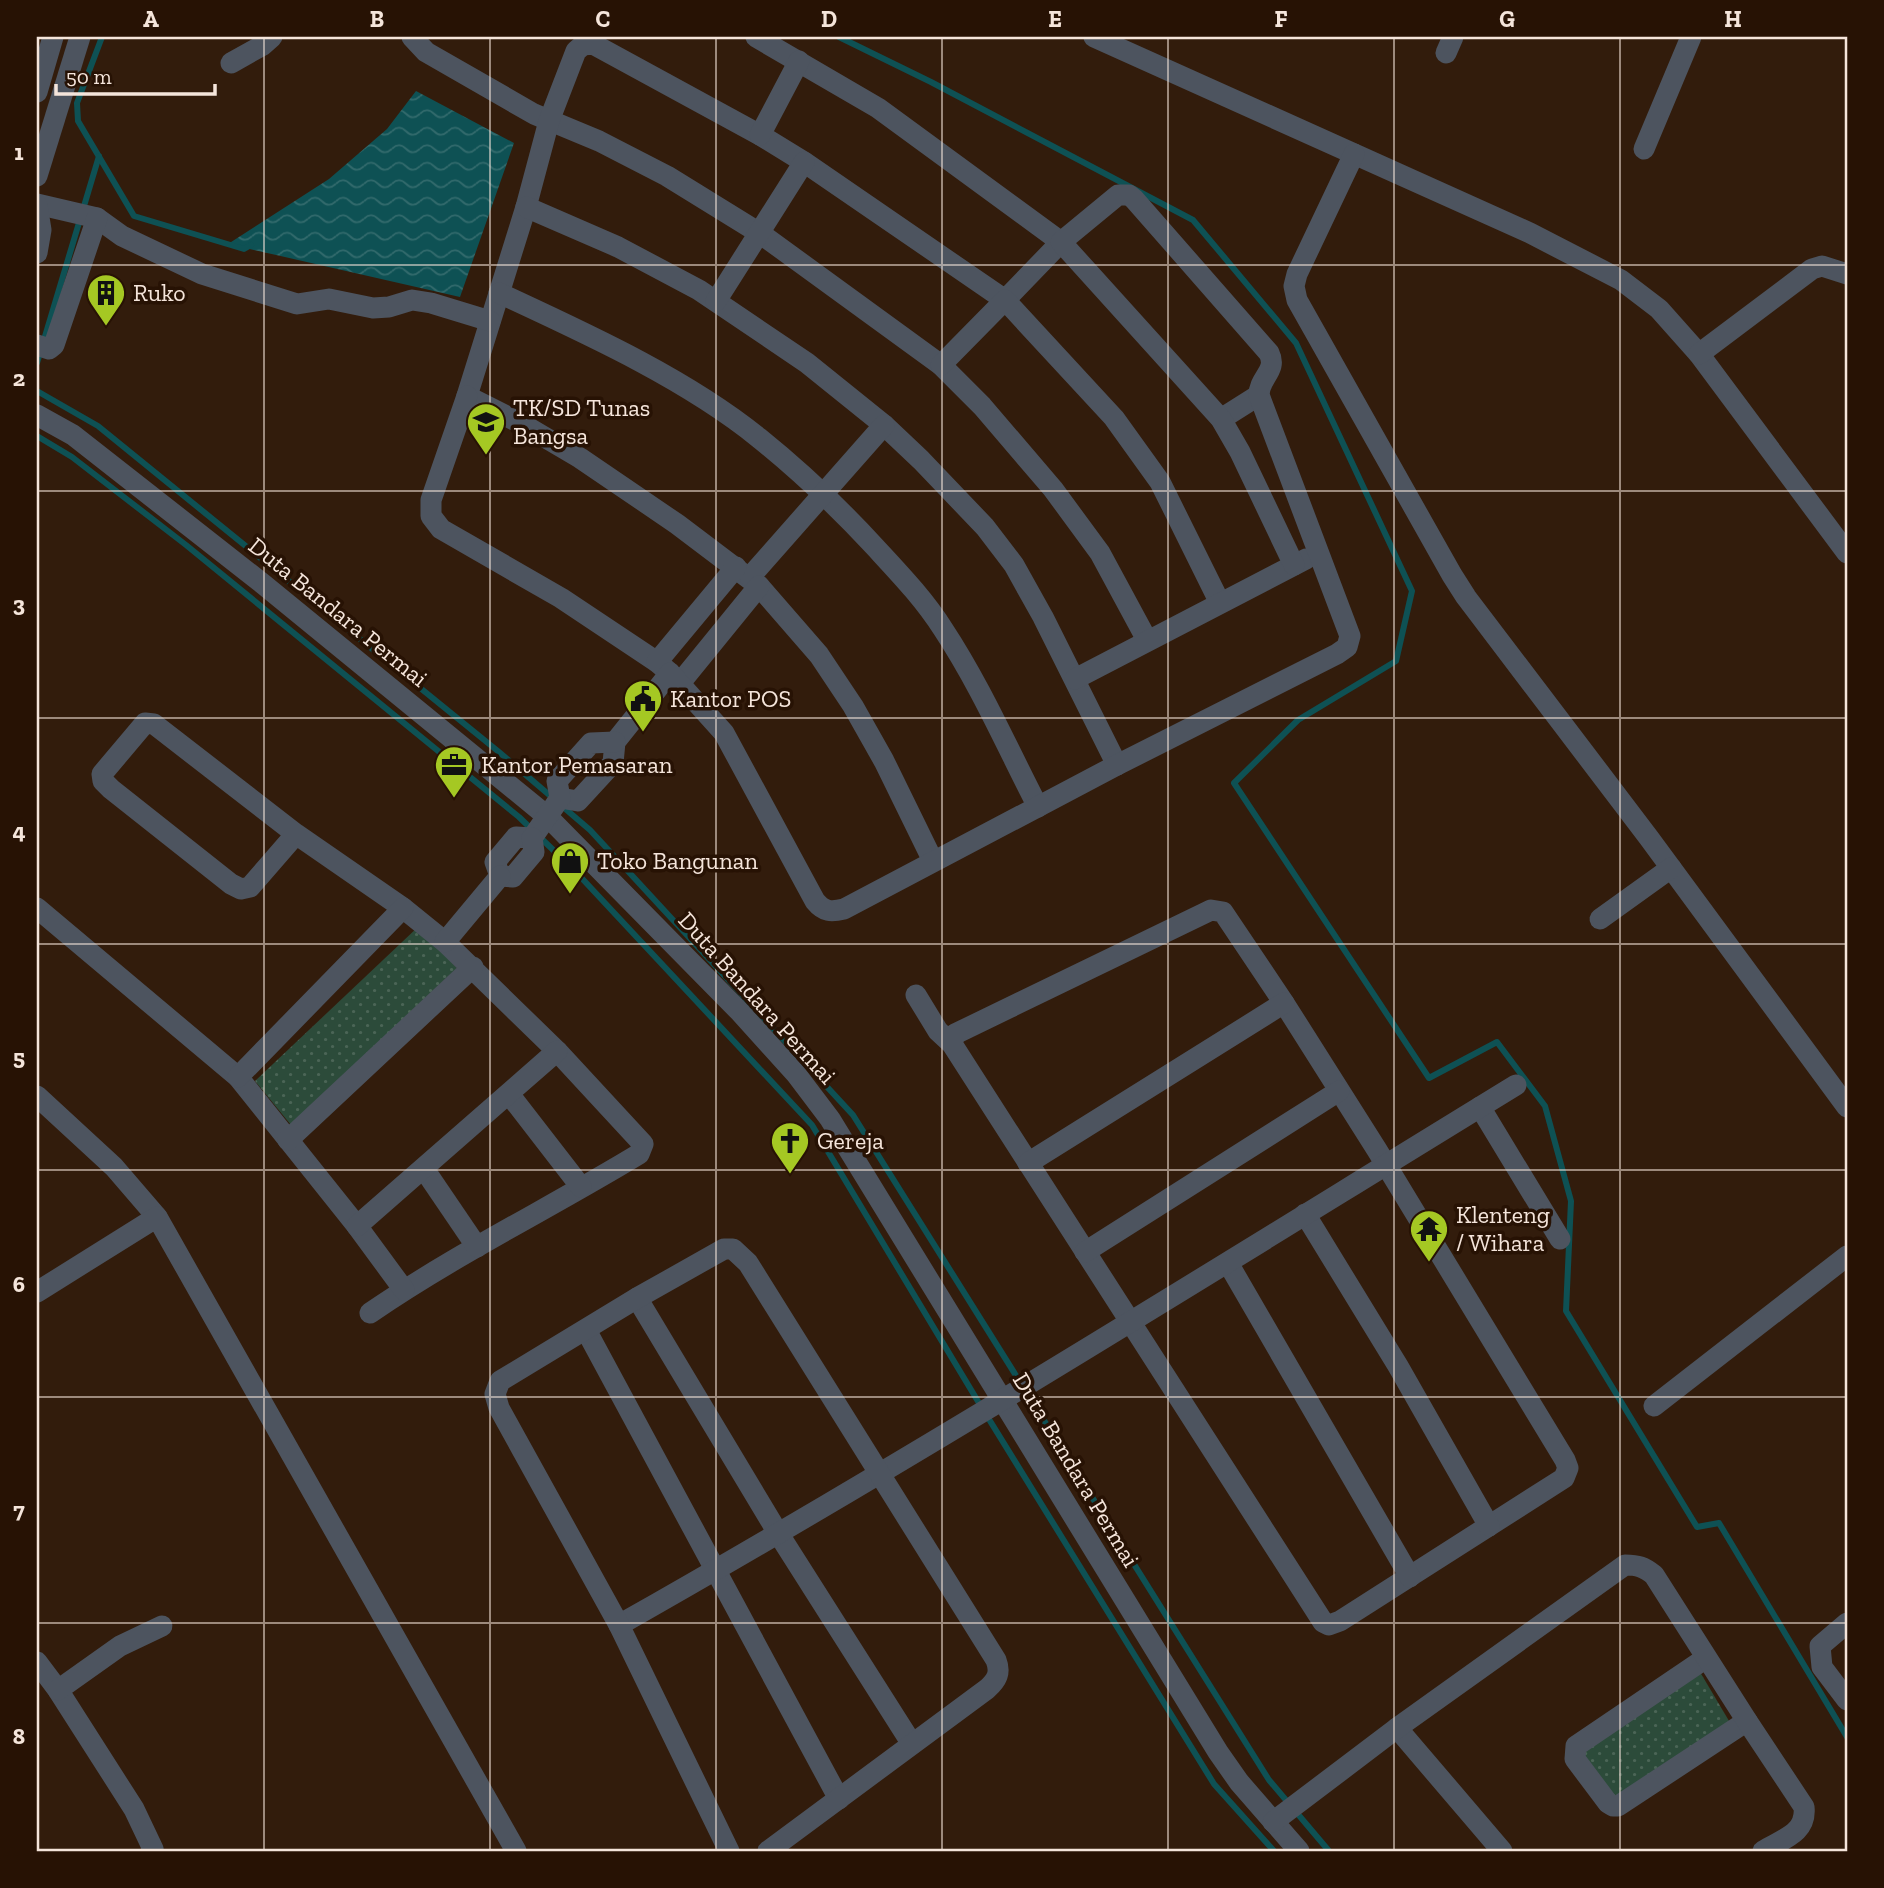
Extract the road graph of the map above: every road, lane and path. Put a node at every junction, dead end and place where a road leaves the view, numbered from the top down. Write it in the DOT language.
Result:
graph roads {
  1 [pos="53,37"];
  2 [pos="80,37"];
  3 [pos="272,37"];
  4 [pos="412,37"];
  5 [pos="756,37"];
  6 [pos="1094,37"];
  7 [pos="1691,37"];
  8 [pos="799,61"];
  9 [pos="231,63"];
  10 [pos="37,92"];
  11 [pos="549,121"];
  12 [pos="760,135"];
  13 [pos="1644,149"];
  14 [pos="1354,153"];
  15 [pos="804,162"];
  16 [pos="37,176"];
  17 [pos="37,204"];
  18 [pos="526,207"];
  19 [pos="92,217"];
  20 [pos="761,234"];
  21 [pos="1061,243"];
  22 [pos="37,253"];
  23 [pos="1847,274"];
  24 [pos="499,293"];
  25 [pos="1005,300"];
  26 [pos="716,301"];
  27 [pos="490,321"];
  28 [pos="40,346"];
  29 [pos="1699,354"];
  30 [pos="941,365"];
  31 [pos="1259,395"];
  32 [pos="467,396"];
  33 [pos="37,415"];
  34 [pos="1221,419"];
  35 [pos="884,425"];
  36 [pos="823,493"];
  37 [pos="1847,553"];
  38 [pos="1320,554"];
  39 [pos="1294,565"];
  40 [pos="748,577"];
  41 [pos="1220,603"];
  42 [pos="1147,640"];
  43 [pos="669,673"];
  44 [pos="1075,679"];
  45 [pos="615,742"];
  46 [pos="1117,765"];
  47 [pos="1038,807"];
  48 [pos="548,817"];
  49 [pos="296,834"];
  50 [pos="933,861"];
  51 [pos="1671,868"];
  52 [pos="37,908"];
  53 [pos="403,908"];
  54 [pos="1600,919"];
  55 [pos="445,942"];
  56 [pos="473,967"];
  57 [pos="916,995"];
  58 [pos="1284,1003"];
  59 [pos="952,1044"];
  60 [pos="557,1051"];
  61 [pos="238,1077"];
  62 [pos="1516,1084"];
  63 [pos="1339,1091"];
  64 [pos="509,1094"];
  65 [pos="37,1096"];
  66 [pos="1480,1107"];
  67 [pos="1847,1107"];
  68 [pos="288,1140"];
  69 [pos="1028,1163"];
  70 [pos="1387,1166"];
  71 [pos="424,1169"];
  72 [pos="581,1187"];
  73 [pos="1305,1214"];
  74 [pos="157,1217"];
  75 [pos="357,1226"];
  76 [pos="1560,1239"];
  77 [pos="477,1247"];
  78 [pos="1086,1251"];
  79 [pos="1847,1256"];
  80 [pos="1227,1264"];
  81 [pos="404,1290"];
  82 [pos="37,1292"];
  83 [pos="637,1298"];
  84 [pos="370,1313"];
  85 [pos="1128,1322"];
  86 [pos="586,1330"];
  87 [pos="1002,1399"];
  88 [pos="1654,1406"];
  89 [pos="879,1474"];
  90 [pos="1489,1526"];
  91 [pos="778,1533"];
  92 [pos="717,1570"];
  93 [pos="1410,1577"];
  94 [pos="1847,1623"];
  95 [pos="619,1625"];
  96 [pos="162,1626"];
  97 [pos="1706,1658"];
  98 [pos="37,1662"];
  99 [pos="58,1690"];
  100 [pos="1847,1700"];
  101 [pos="1747,1721"];
  102 [pos="1397,1728"];
  103 [pos="912,1744"];
  104 [pos="839,1799"];
  105 [pos="1279,1819"];
  106 [pos="153,1850"];
  107 [pos="516,1851"];
  108 [pos="729,1851"];
  109 [pos="768,1851"];
  110 [pos="1299,1851"];
  111 [pos="1502,1851"];
  112 [pos="1763,1851"];
  1 -- 10 [label="street"];
  2 -- 16 [label="street"];
  3 -- 9 [label="street"];
  4 -- 11 [label="street"];
  5 -- 8 [label="street"];
  6 -- 14 [label="street"];
  7 -- 13 [label="street"];
  8 -- 12 [label="street"];
  8 -- 21 [label="street"];
  11 -- 12 [label="street"];
  11 -- 18 [label="street"];
  11 -- 20 [label="street"];
  12 -- 15 [label="street"];
  14 -- 29 [label="street"];
  14 -- 51 [label="street"];
  15 -- 20 [label="street"];
  15 -- 25 [label="street"];
  17 -- 19 [label="street"];
  17 -- 22 [label="street"];
  18 -- 24 [label="street"];
  18 -- 26 [label="street"];
  19 -- 27 [label="street"];
  19 -- 28 [label="street"];
  20 -- 26 [label="street"];
  20 -- 30 [label="street"];
  21 -- 25 [label="street"];
  21 -- 31 [label="street"];
  21 -- 34 [label="street"];
  23 -- 29 [label="street"];
  24 -- 27 [label="street"];
  24 -- 36 [label="street"];
  25 -- 30 [label="street"];
  25 -- 41 [label="street"];
  26 -- 35 [label="street"];
  27 -- 32 [label="street"];
  29 -- 37 [label="street"];
  30 -- 42 [label="street"];
  31 -- 34 [label="street"];
  31 -- 38 [label="street"];
  32 -- 40 [label="street"];
  32 -- 43 [label="street"];
  33 -- 48 [label="street, Duta Bandara Permai"];
  34 -- 39 [label="street"];
  35 -- 36 [label="street"];
  35 -- 44 [label="street"];
  36 -- 40 [label="street"];
  36 -- 47 [label="street"];
  38 -- 39 [label="street"];
  38 -- 46 [label="street"];
  39 -- 41 [label="street"];
  40 -- 43 [label="street"];
  40 -- 43 [label="street"];
  40 -- 50 [label="street"];
  41 -- 42 [label="street"];
  42 -- 44 [label="street"];
  43 -- 45 [label="street"];
  43 -- 50 [label="street"];
  44 -- 46 [label="street"];
  45 -- 48 [label="street"];
  45 -- 48 [label="street"];
  46 -- 47 [label="street"];
  47 -- 50 [label="street"];
  48 -- 55 [label="street"];
  48 -- 87 [label="street, Duta Bandara Permai"];
  49 -- 49 [label="street"];
  49 -- 53 [label="street"];
  51 -- 54 [label="street"];
  51 -- 67 [label="street"];
  52 -- 61 [label="street"];
  53 -- 55 [label="street"];
  53 -- 61 [label="street"];
  55 -- 56 [label="street"];
  56 -- 60 [label="street"];
  56 -- 68 [label="street"];
  57 -- 59 [label="street"];
  58 -- 59 [label="street"];
  58 -- 63 [label="street"];
  58 -- 69 [label="street"];
  59 -- 69 [label="street"];
  60 -- 64 [label="street"];
  60 -- 72 [label="street"];
  61 -- 68 [label="street"];
  62 -- 66 [label="street"];
  63 -- 70 [label="street"];
  63 -- 78 [label="street"];
  64 -- 71 [label="street"];
  64 -- 72 [label="street"];
  65 -- 74 [label="street"];
  66 -- 70 [label="street"];
  66 -- 76 [label="street"];
  68 -- 75 [label="street"];
  69 -- 78 [label="street"];
  70 -- 73 [label="street"];
  70 -- 90 [label="street"];
  71 -- 75 [label="street"];
  71 -- 77 [label="street"];
  72 -- 77 [label="street"];
  73 -- 80 [label="street"];
  73 -- 90 [label="street"];
  74 -- 82 [label="street"];
  74 -- 107 [label="street"];
  75 -- 81 [label="street"];
  77 -- 81 [label="street"];
  78 -- 85 [label="street"];
  79 -- 88 [label="street"];
  80 -- 85 [label="street"];
  80 -- 93 [label="street"];
  81 -- 84 [label="street"];
  83 -- 86 [label="street"];
  83 -- 89 [label="street"];
  83 -- 91 [label="street"];
  85 -- 87 [label="street"];
  85 -- 93 [label="street"];
  86 -- 92 [label="street"];
  86 -- 95 [label="street"];
  87 -- 89 [label="street"];
  87 -- 105 [label="street, Duta Bandara Permai"];
  89 -- 91 [label="street"];
  89 -- 103 [label="street"];
  90 -- 93 [label="street"];
  91 -- 92 [label="street"];
  91 -- 103 [label="street"];
  92 -- 95 [label="street"];
  92 -- 104 [label="street"];
  94 -- 100 [label="street"];
  95 -- 108 [label="street"];
  96 -- 99 [label="street"];
  97 -- 101 [label="street"];
  97 -- 101 [label="street"];
  97 -- 102 [label="street"];
  98 -- 99 [label="street"];
  99 -- 106 [label="street"];
  101 -- 112 [label="street"];
  102 -- 105 [label="street"];
  102 -- 111 [label="street"];
  103 -- 104 [label="street"];
  104 -- 109 [label="street"];
  105 -- 110 [label="street, Duta Bandara Permai"];
}
